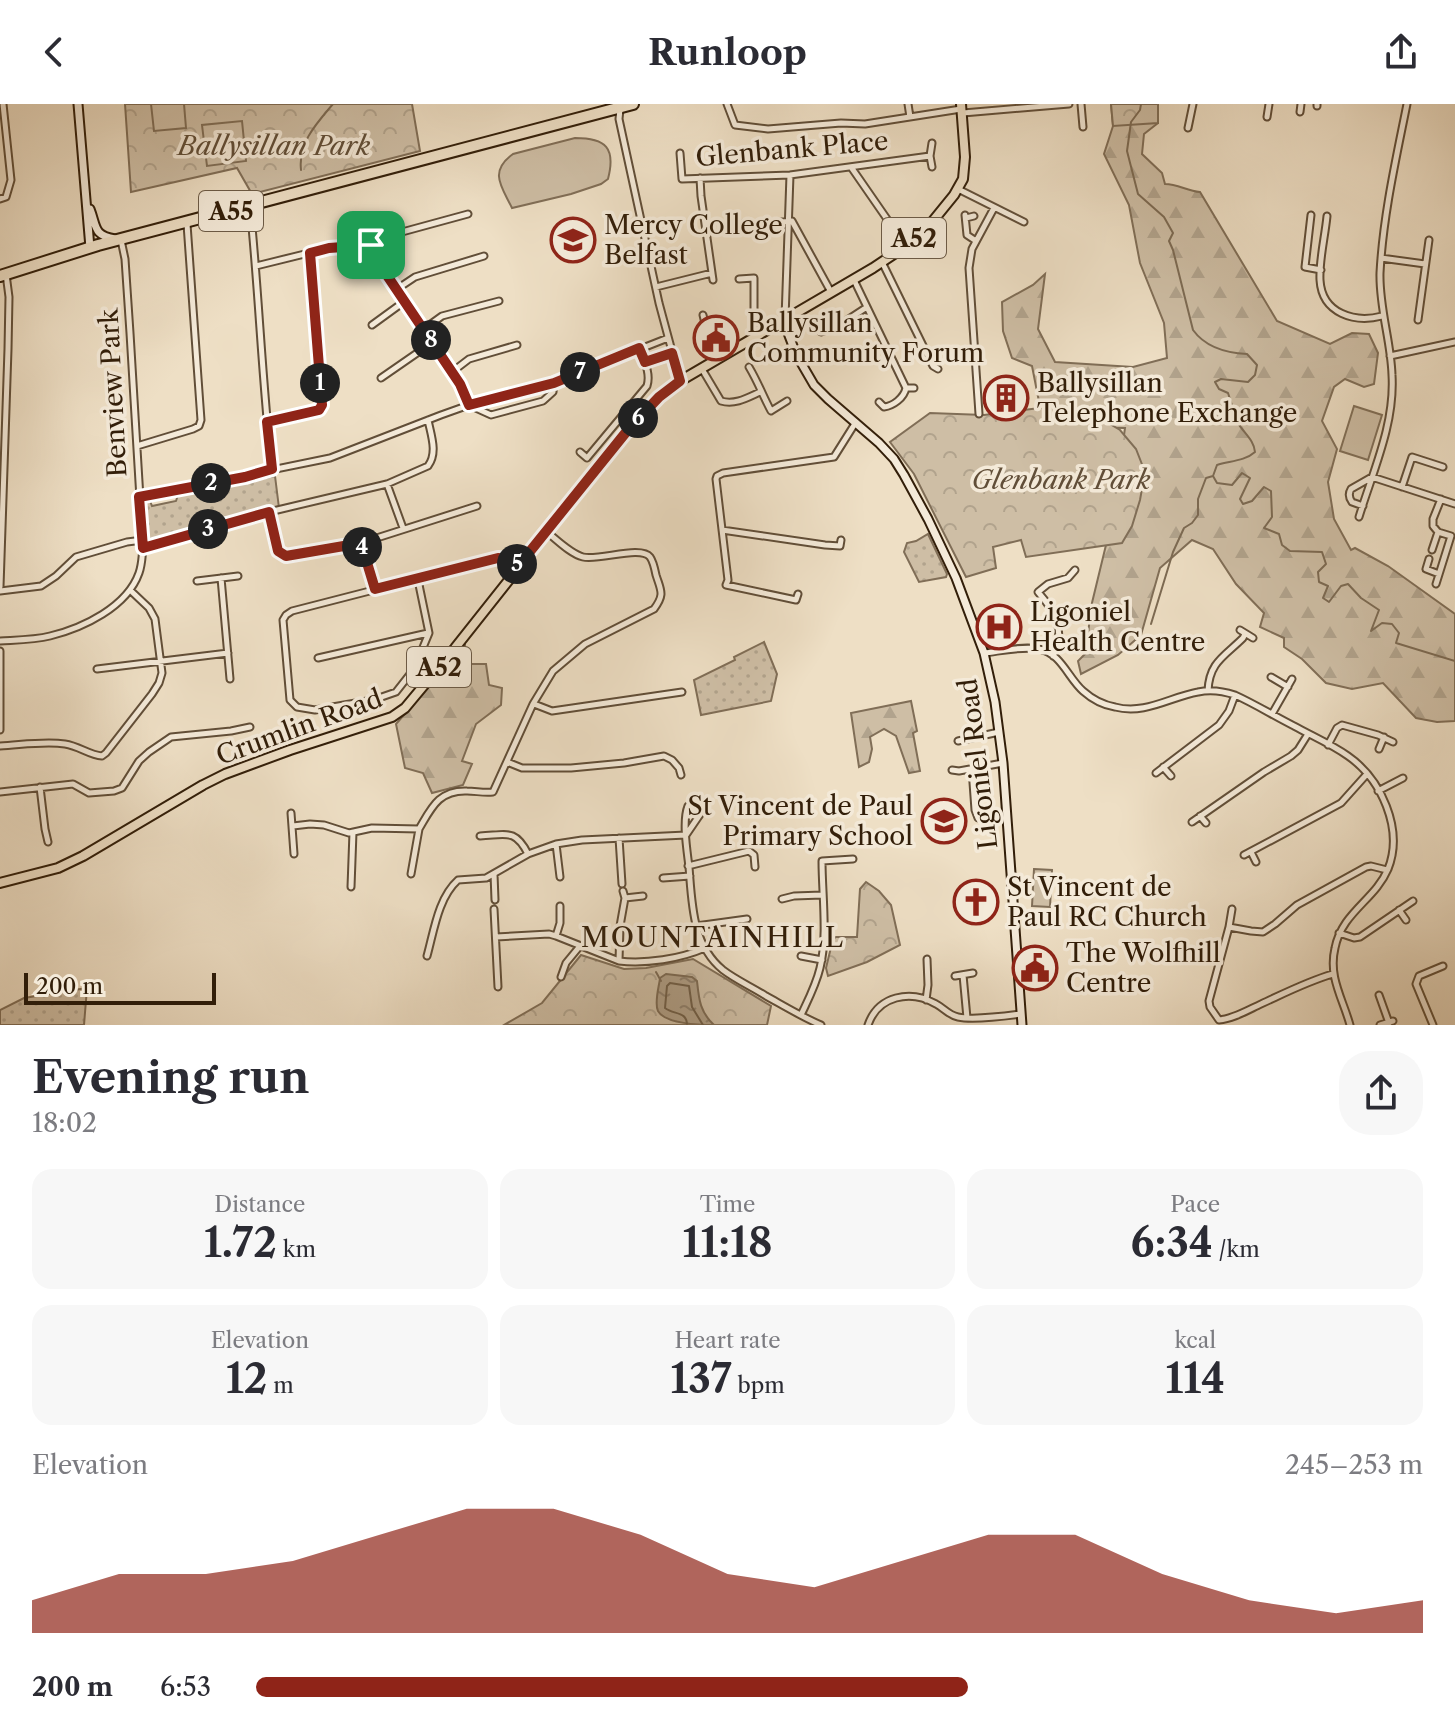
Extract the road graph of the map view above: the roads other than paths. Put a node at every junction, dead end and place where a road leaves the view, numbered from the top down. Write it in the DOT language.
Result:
graph roads {
  1 [pos="3,104"];
  2 [pos="78,104"];
  3 [pos="633,104"];
  4 [pos="727,104"];
  5 [pos="908,104"];
  6 [pos="1069,104"];
  7 [pos="1081,104"];
  8 [pos="1193,104"];
  9 [pos="1269,104"];
  10 [pos="1301,104"];
  11 [pos="1407,104"];
  12 [pos="620,108"];
  13 [pos="961,109"];
  14 [pos="1300,112"];
  15 [pos="910,117"];
  16 [pos="1267,117"];
  17 [pos="1083,127"];
  18 [pos="1188,128"];
  19 [pos="932,143"];
  20 [pos="680,153"];
  21 [pos="930,156"];
  22 [pos="850,167"];
  23 [pos="932,167"];
  24 [pos="790,175"];
  25 [pos="700,178"];
  26 [pos="958,189"];
  27 [pos="0,199"];
  28 [pos="87,204"];
  29 [pos="250,206"];
  30 [pos="994,208"];
  31 [pos="468,214"];
  32 [pos="1311,215"];
  33 [pos="974,216"];
  34 [pos="1327,216"];
  35 [pos="788,221"];
  36 [pos="1024,222"];
  37 [pos="187,223"];
  38 [pos="744,223"];
  39 [pos="896,232"];
  40 [pos="120,240"];
  41 [pos="1429,240"];
  42 [pos="976,241"];
  43 [pos="371,245"];
  44 [pos="90,248"];
  45 [pos="310,253"];
  46 [pos="484,256"];
  47 [pos="1381,258"];
  48 [pos="882,262"];
  49 [pos="1425,264"];
  50 [pos="256,266"];
  51 [pos="1321,270"];
  52 [pos="712,273"];
  53 [pos="3,275"];
  54 [pos="739,279"];
  55 [pos="854,279"];
  56 [pos="713,280"];
  57 [pos="656,287"];
  58 [pos="397,289"];
  59 [pos="831,293"];
  60 [pos="405,301"];
  61 [pos="499,301"];
  62 [pos="867,307"];
  63 [pos="703,315"];
  64 [pos="1382,316"];
  65 [pos="785,320"];
  66 [pos="1418,320"];
  67 [pos="372,325"];
  68 [pos="424,329"];
  69 [pos="821,332"];
  70 [pos="756,337"];
  71 [pos="668,338"];
  72 [pos="433,342"];
  73 [pos="1455,342"];
  74 [pos="517,345"];
  75 [pos="639,348"];
  76 [pos="8,349"];
  77 [pos="0,352"];
  78 [pos="672,353"];
  79 [pos="1390,356"];
  80 [pos="716,360"];
  81 [pos="645,362"];
  82 [pos="749,367"];
  83 [pos="701,368"];
  84 [pos="938,369"];
  85 [pos="452,372"];
  86 [pos="381,378"];
  87 [pos="680,381"];
  88 [pos="554,383"];
  89 [pos="906,388"];
  90 [pos="914,388"];
  91 [pos="760,392"];
  92 [pos="787,401"];
  93 [pos="879,402"];
  94 [pos="469,405"];
  95 [pos="979,414"];
  96 [pos="428,420"];
  97 [pos="267,422"];
  98 [pos="856,422"];
  99 [pos="3,432"];
  100 [pos="137,446"];
  101 [pos="580,452"];
  102 [pos="1443,467"];
  103 [pos="272,469"];
  104 [pos="1372,477"];
  105 [pos="387,484"];
  106 [pos="1402,487"];
  107 [pos="139,497"];
  108 [pos="1441,499"];
  109 [pos="1455,504"];
  110 [pos="477,506"];
  111 [pos="1363,506"];
  112 [pos="269,512"];
  113 [pos="1359,517"];
  114 [pos="403,528"];
  115 [pos="722,530"];
  116 [pos="547,532"];
  117 [pos="1438,532"];
  118 [pos="1,539"];
  119 [pos="143,540"];
  120 [pos="841,540"];
  121 [pos="361,543"];
  122 [pos="143,548"];
  123 [pos="1432,550"];
  124 [pos="1429,559"];
  125 [pos="519,565"];
  126 [pos="1075,570"];
  127 [pos="1439,574"];
  128 [pos="238,576"];
  129 [pos="221,578"];
  130 [pos="0,579"];
  131 [pos="418,580"];
  132 [pos="197,581"];
  133 [pos="1436,584"];
  134 [pos="0,589"];
  135 [pos="375,589"];
  136 [pos="130,590"];
  137 [pos="798,594"];
  138 [pos="429,633"];
  139 [pos="1253,638"];
  140 [pos="0,641"];
  141 [pos="0,651"];
  142 [pos="228,653"];
  143 [pos="984,653"];
  144 [pos="1053,656"];
  145 [pos="318,658"];
  146 [pos="160,663"];
  147 [pos="97,669"];
  148 [pos="1271,677"];
  149 [pos="230,679"];
  150 [pos="1292,679"];
  151 [pos="1288,687"];
  152 [pos="1208,691"];
  153 [pos="682,692"];
  154 [pos="1235,695"];
  155 [pos="533,704"];
  156 [pos="1272,714"];
  157 [pos="250,727"];
  158 [pos="0,730"];
  159 [pos="999,732"];
  160 [pos="1308,734"];
  161 [pos="1384,737"];
  162 [pos="958,741"];
  163 [pos="1393,742"];
  164 [pos="1328,745"];
  165 [pos="0,746"];
  166 [pos="1379,749"];
  167 [pos="507,762"];
  168 [pos="1003,763"];
  169 [pos="1163,767"];
  170 [pos="972,769"];
  171 [pos="952,770"];
  172 [pos="1156,773"];
  173 [pos="1367,774"];
  174 [pos="681,775"];
  175 [pos="1171,776"];
  176 [pos="1403,778"];
  177 [pos="40,787"];
  178 [pos="1378,791"];
  179 [pos="0,792"];
  180 [pos="291,813"];
  181 [pos="1200,816"];
  182 [pos="978,818"];
  183 [pos="1192,822"];
  184 [pos="1206,823"];
  185 [pos="293,826"];
  186 [pos="419,829"];
  187 [pos="353,832"];
  188 [pos="686,835"];
  189 [pos="480,836"];
  190 [pos="619,838"];
  191 [pos="48,842"];
  192 [pos="556,844"];
  193 [pos="294,854"];
  194 [pos="528,854"];
  195 [pos="853,859"];
  196 [pos="1256,862"];
  197 [pos="688,866"];
  198 [pos="755,867"];
  199 [pos="1387,870"];
  200 [pos="411,874"];
  201 [pos="494,874"];
  202 [pos="690,876"];
  203 [pos="560,877"];
  204 [pos="663,878"];
  205 [pos="0,883"];
  206 [pos="351,887"];
  207 [pos="623,891"];
  208 [pos="822,895"];
  209 [pos="643,896"];
  210 [pos="782,899"];
  211 [pos="495,900"];
  212 [pos="1413,901"];
  213 [pos="560,906"];
  214 [pos="494,909"];
  215 [pos="1232,909"];
  216 [pos="1399,910"];
  217 [pos="747,919"];
  218 [pos="1406,920"];
  219 [pos="696,926"];
  220 [pos="1229,927"];
  221 [pos="1339,933"];
  222 [pos="556,936"];
  223 [pos="496,937"];
  224 [pos="580,946"];
  225 [pos="705,948"];
  226 [pos="427,956"];
  227 [pos="801,956"];
  228 [pos="927,959"];
  229 [pos="822,960"];
  230 [pos="619,961"];
  231 [pos="1443,966"];
  232 [pos="973,973"];
  233 [pos="1333,974"];
  234 [pos="963,975"];
  235 [pos="955,976"];
  236 [pos="561,977"];
  237 [pos="498,987"];
  238 [pos="1379,995"];
  239 [pos="926,1000"];
  240 [pos="1021,1014"];
  241 [pos="801,1015"];
  242 [pos="967,1018"];
  243 [pos="821,1025"];
  244 [pos="868,1025"];
  245 [pos="1022,1025"];
  246 [pos="1350,1025"];
  247 [pos="1380,1025"];
  248 [pos="1433,1025"];
  1 -- 27 [label="street"];
  2 -- 28 [label="street"];
  3 -- 12 [label="highway, A55"];
  4 -- 15 [label="street"];
  5 -- 15 [label="street"];
  6 -- 13 [label="street"];
  7 -- 17 [label="street"];
  8 -- 18 [label="street"];
  9 -- 16 [label="street"];
  10 -- 14 [label="street"];
  11 -- 47 [label="street"];
  12 -- 29 [label="highway, A55"];
  12 -- 57 [label="street"];
  13 -- 15 [label="street"];
  13 -- 26 [label="main road, A52"];
  19 -- 21 [label="street"];
  20 -- 25 [label="street, Glenbank Place"];
  21 -- 22 [label="street, Glenbank Place"];
  21 -- 23 [label="street"];
  22 -- 24 [label="street, Glenbank Place"];
  22 -- 39 [label="street"];
  24 -- 25 [label="street, Glenbank Place"];
  24 -- 35 [label="street"];
  25 -- 52 [label="street"];
  26 -- 30 [label="street"];
  26 -- 48 [label="main road, Crumlin Road / A52"];
  28 -- 40 [label="street"];
  28 -- 44 [label="street"];
  29 -- 37 [label="highway, A55"];
  29 -- 50 [label="street"];
  30 -- 36 [label="street"];
  30 -- 42 [label="street"];
  31 -- 43 [label="street"];
  32 -- 51 [label="street"];
  33 -- 42 [label="street"];
  34 -- 51 [label="street"];
  35 -- 38 [label="street"];
  35 -- 59 [label="street"];
  35 -- 65 [label="street"];
  37 -- 40 [label="highway, A55"];
  37 -- 100 [label="street"];
  40 -- 44 [label="highway, A55"];
  40 -- 100 [label="street, Benview Park"];
  41 -- 49 [label="street"];
  42 -- 95 [label="street"];
  43 -- 45 [label="street"];
  43 -- 58 [label="street"];
  44 -- 53 [label="highway, A55"];
  45 -- 50 [label="street"];
  45 -- 97 [label="street"];
  46 -- 58 [label="street"];
  47 -- 49 [label="street"];
  47 -- 64 [label="street"];
  48 -- 55 [label="main road, Crumlin Road / A52"];
  48 -- 84 [label="street"];
  49 -- 66 [label="street"];
  50 -- 97 [label="street"];
  51 -- 64 [label="street"];
  52 -- 56 [label="street"];
  52 -- 57 [label="street"];
  53 -- 76 [label="street"];
  54 -- 70 [label="street"];
  55 -- 59 [label="main road, Crumlin Road / A52"];
  55 -- 62 [label="street"];
  57 -- 71 [label="street"];
  58 -- 60 [label="street"];
  59 -- 65 [label="main road, Crumlin Road / A52"];
  60 -- 67 [label="street"];
  60 -- 68 [label="street"];
  61 -- 68 [label="street"];
  62 -- 69 [label="street"];
  62 -- 89 [label="street"];
  63 -- 80 [label="street"];
  64 -- 79 [label="street"];
  65 -- 70 [label="main road, Crumlin Road / A52"];
  65 -- 98 [label="street, Ligoniel Road"];
  68 -- 72 [label="street"];
  70 -- 80 [label="main road, Crumlin Road / A52"];
  71 -- 75 [label="street"];
  71 -- 78 [label="street"];
  72 -- 85 [label="street"];
  72 -- 86 [label="street"];
  73 -- 79 [label="street"];
  74 -- 85 [label="street"];
  75 -- 81 [label="street"];
  75 -- 88 [label="street"];
  76 -- 77 [label="street"];
  76 -- 99 [label="street"];
  78 -- 81 [label="street"];
  78 -- 87 [label="street"];
  79 -- 104 [label="street"];
  80 -- 83 [label="main road, Crumlin Road / A52"];
  81 -- 101 [label="street"];
  82 -- 91 [label="street"];
  83 -- 87 [label="main road, Crumlin Road / A52"];
  83 -- 91 [label="street"];
  85 -- 94 [label="street"];
  87 -- 116 [label="main road, Crumlin Road / A52"];
  88 -- 94 [label="street"];
  88 -- 94 [label="street"];
  89 -- 90 [label="street"];
  89 -- 93 [label="street"];
  91 -- 92 [label="street"];
  94 -- 96 [label="street"];
  96 -- 103 [label="street"];
  96 -- 105 [label="street"];
  97 -- 103 [label="street"];
  98 -- 115 [label="street"];
  98 -- 143 [label="street, Ligoniel Road"];
  99 -- 118 [label="street"];
  100 -- 107 [label="street, Benview Park"];
  102 -- 106 [label="street"];
  103 -- 107 [label="street"];
  104 -- 106 [label="street"];
  104 -- 111 [label="street"];
  104 -- 111 [label="street"];
  105 -- 112 [label="street"];
  105 -- 114 [label="street"];
  106 -- 108 [label="street"];
  107 -- 119 [label="street, Benview Park"];
  108 -- 109 [label="street"];
  108 -- 117 [label="street"];
  110 -- 114 [label="street"];
  111 -- 113 [label="street"];
  112 -- 121 [label="street"];
  112 -- 122 [label="street"];
  114 -- 121 [label="street"];
  115 -- 120 [label="street"];
  115 -- 137 [label="street"];
  116 -- 125 [label="main road, Crumlin Road / A52"];
  116 -- 155 [label="street"];
  117 -- 123 [label="street"];
  117 -- 127 [label="street"];
  118 -- 130 [label="street"];
  119 -- 122 [label="street, Benview Park"];
  119 -- 134 [label="street"];
  121 -- 135 [label="street"];
  122 -- 136 [label="street, Benview Park"];
  124 -- 127 [label="street"];
  125 -- 131 [label="street"];
  125 -- 205 [label="main road, Crumlin Road / A52"];
  126 -- 144 [label="street"];
  127 -- 133 [label="street"];
  128 -- 129 [label="street"];
  129 -- 132 [label="street"];
  129 -- 142 [label="street"];
  130 -- 134 [label="street"];
  131 -- 135 [label="street"];
  131 -- 138 [label="street"];
  135 -- 138 [label="street"];
  136 -- 140 [label="street"];
  136 -- 146 [label="street"];
  138 -- 145 [label="street"];
  139 -- 152 [label="street"];
  141 -- 158 [label="street"];
  142 -- 146 [label="street"];
  142 -- 149 [label="street"];
  143 -- 144 [label="street"];
  143 -- 159 [label="street, Ligoniel Road"];
  144 -- 152 [label="street"];
  146 -- 147 [label="street"];
  146 -- 165 [label="street"];
  148 -- 151 [label="street"];
  150 -- 151 [label="street"];
  151 -- 156 [label="street"];
  152 -- 154 [label="street"];
  153 -- 155 [label="street"];
  154 -- 156 [label="street"];
  154 -- 169 [label="street"];
  155 -- 167 [label="street"];
  156 -- 160 [label="street"];
  157 -- 177 [label="street"];
  159 -- 162 [label="street"];
  159 -- 168 [label="street, Ligoniel Road"];
  160 -- 164 [label="street"];
  160 -- 181 [label="street"];
  161 -- 163 [label="street"];
  161 -- 164 [label="street"];
  161 -- 166 [label="street"];
  164 -- 173 [label="street"];
  167 -- 174 [label="street"];
  167 -- 186 [label="street"];
  168 -- 170 [label="street"];
  168 -- 240 [label="street, Ligoniel Road"];
  169 -- 172 [label="street"];
  169 -- 175 [label="street"];
  170 -- 171 [label="street"];
  170 -- 182 [label="street"];
  173 -- 178 [label="street"];
  173 -- 196 [label="street"];
  176 -- 178 [label="street"];
  177 -- 179 [label="street"];
  177 -- 191 [label="street"];
  178 -- 199 [label="street"];
  180 -- 185 [label="street"];
  181 -- 183 [label="street"];
  181 -- 184 [label="street"];
  185 -- 187 [label="street"];
  185 -- 193 [label="street"];
  186 -- 187 [label="street"];
  186 -- 200 [label="street"];
  187 -- 206 [label="street"];
  188 -- 188 [label="street"];
  188 -- 190 [label="street"];
  188 -- 197 [label="street"];
  189 -- 194 [label="street"];
  190 -- 192 [label="street"];
  190 -- 207 [label="street"];
  192 -- 194 [label="street"];
  192 -- 203 [label="street"];
  194 -- 201 [label="street"];
  195 -- 208 [label="street"];
  197 -- 198 [label="street"];
  197 -- 202 [label="street"];
  199 -- 220 [label="street"];
  199 -- 221 [label="street"];
  201 -- 211 [label="street"];
  201 -- 226 [label="street"];
  202 -- 204 [label="street"];
  202 -- 219 [label="street"];
  207 -- 209 [label="street"];
  207 -- 230 [label="street"];
  208 -- 210 [label="street"];
  208 -- 229 [label="street"];
  212 -- 216 [label="street"];
  213 -- 222 [label="street"];
  214 -- 223 [label="street"];
  215 -- 220 [label="street"];
  216 -- 218 [label="street"];
  216 -- 221 [label="street"];
  217 -- 219 [label="street"];
  219 -- 225 [label="street"];
  220 -- 233 [label="street"];
  221 -- 233 [label="street"];
  222 -- 223 [label="street"];
  222 -- 224 [label="street"];
  223 -- 237 [label="street"];
  224 -- 230 [label="street"];
  224 -- 236 [label="street"];
  225 -- 230 [label="street"];
  225 -- 241 [label="street"];
  227 -- 229 [label="street"];
  228 -- 239 [label="street"];
  229 -- 241 [label="street"];
  231 -- 248 [label="street"];
  232 -- 234 [label="street"];
  233 -- 246 [label="street"];
  234 -- 235 [label="street"];
  234 -- 242 [label="street"];
  238 -- 247 [label="street"];
  239 -- 242 [label="street"];
  239 -- 244 [label="street"];
  240 -- 242 [label="street"];
  240 -- 245 [label="street, Ligoniel Road"];
  241 -- 243 [label="street"];
}
